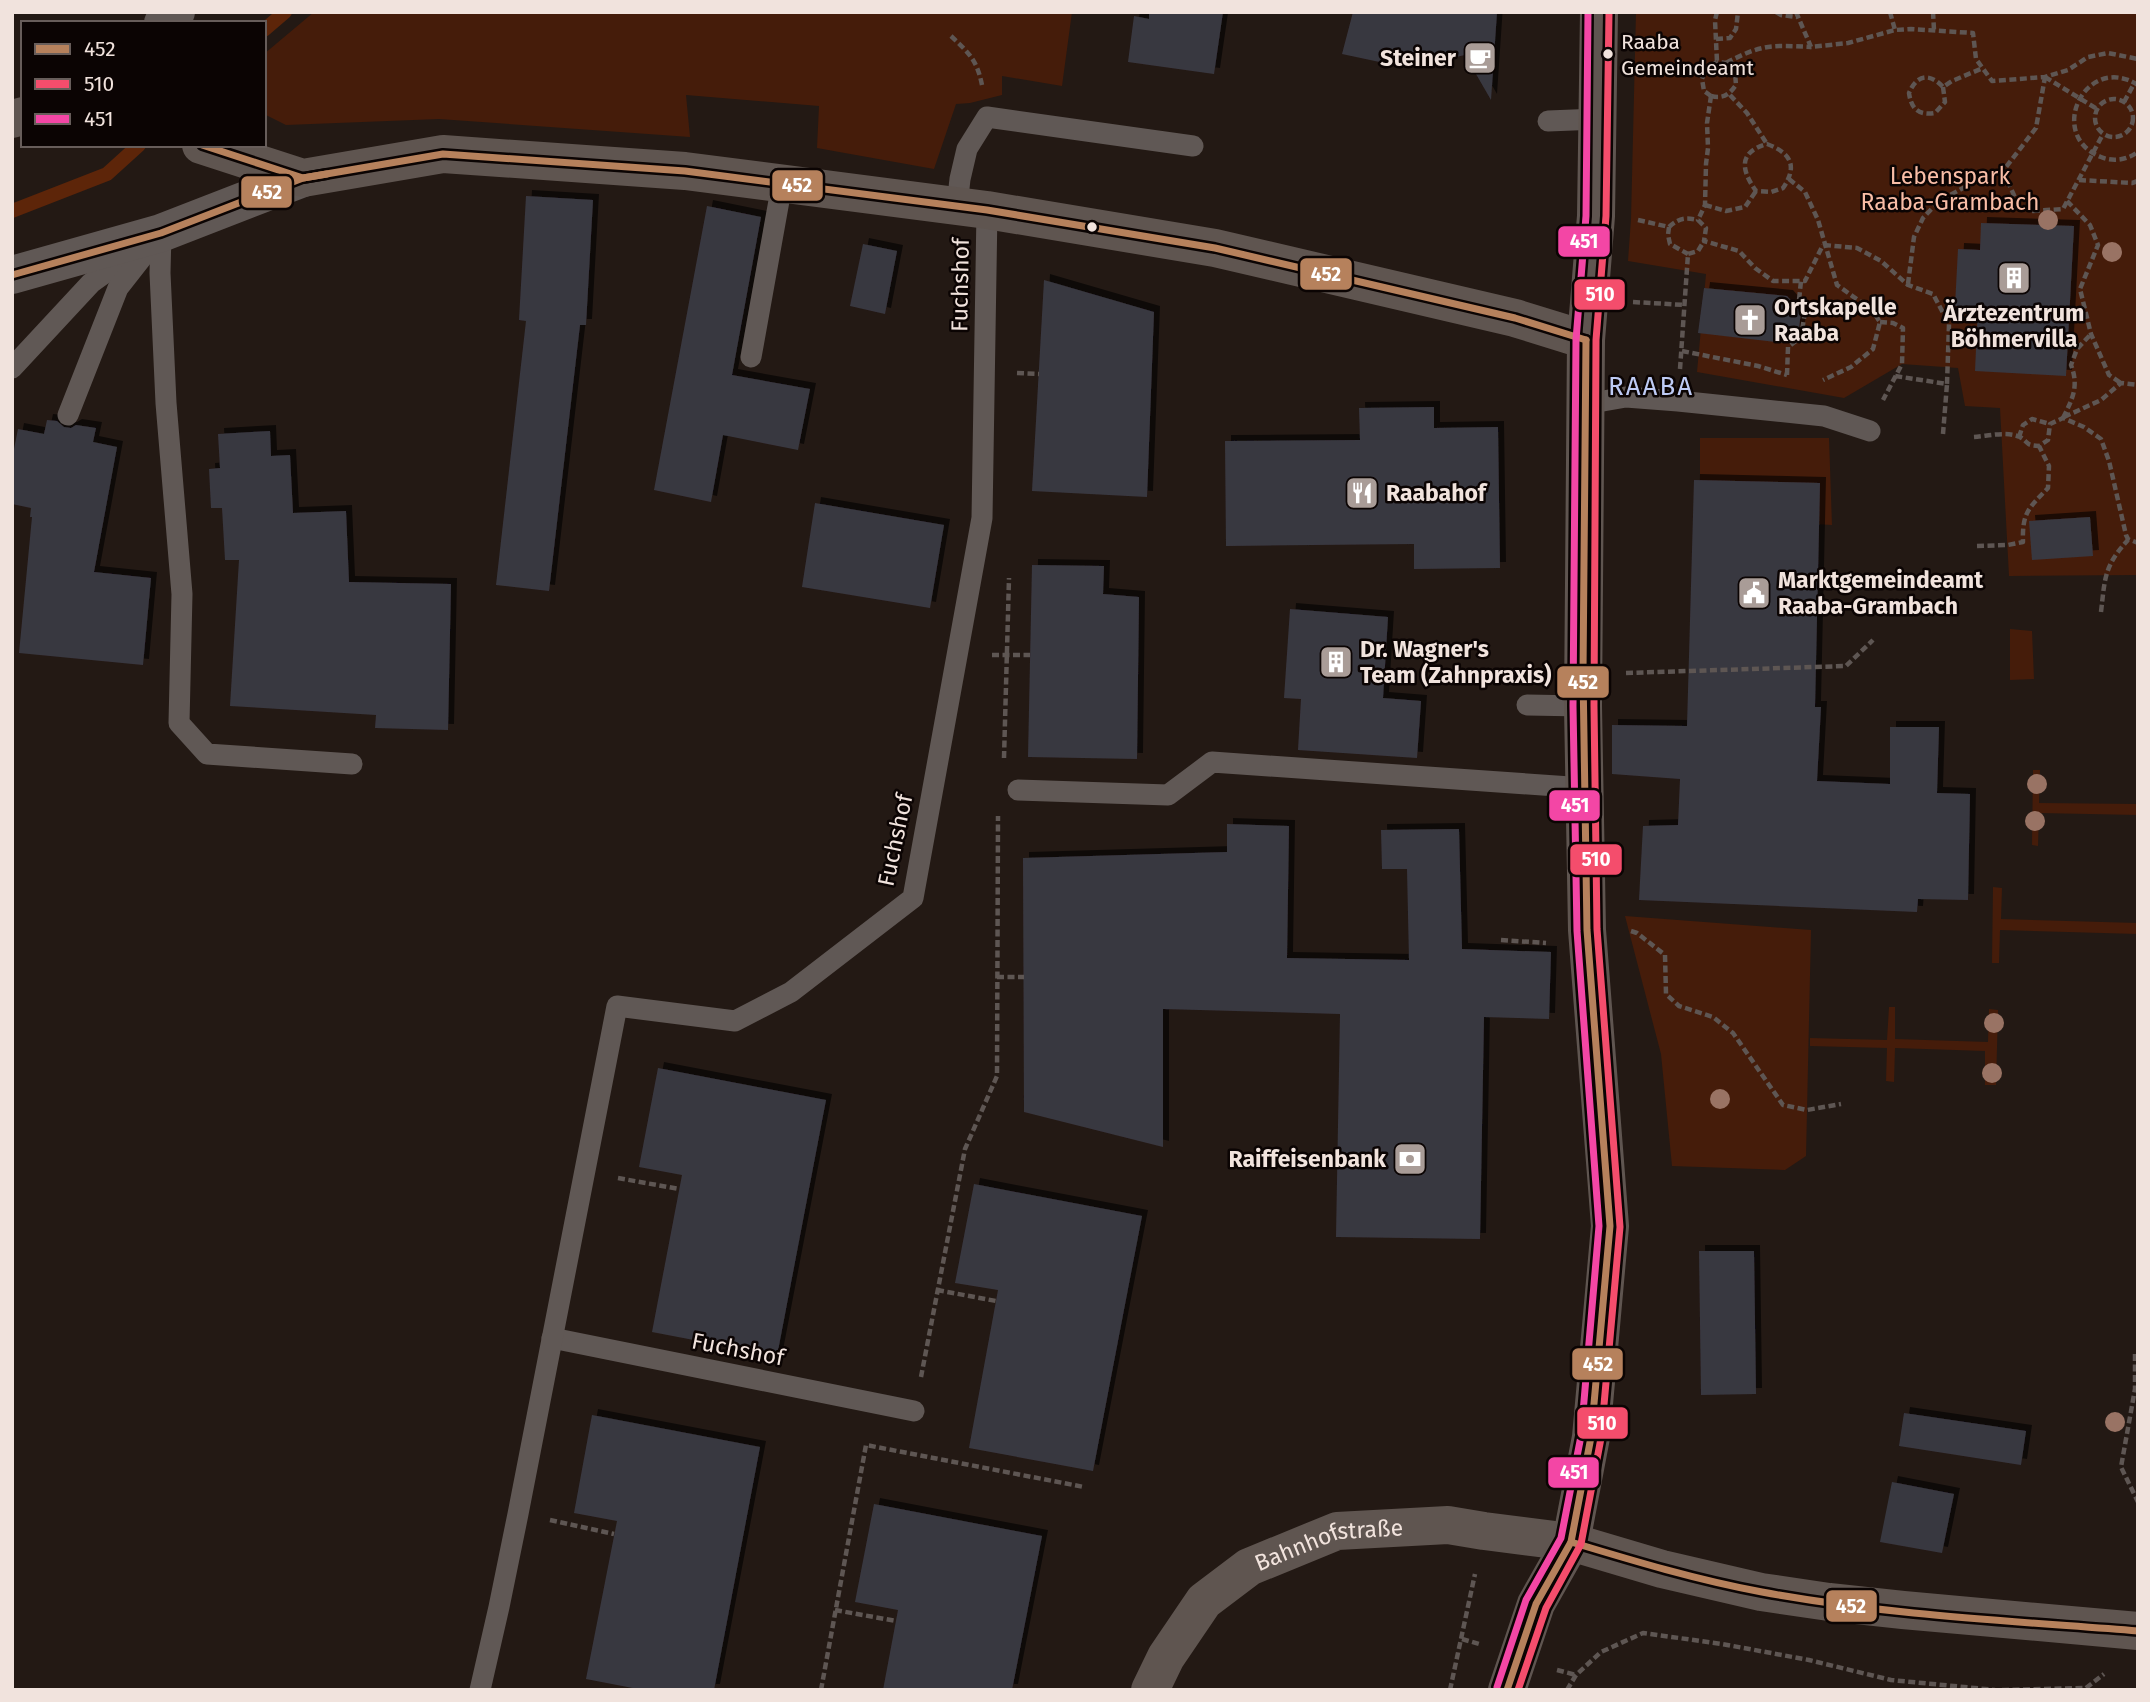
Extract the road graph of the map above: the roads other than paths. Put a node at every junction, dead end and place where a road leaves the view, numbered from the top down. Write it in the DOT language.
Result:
graph roads {
  1 [pos="1599,12"];
  2 [pos="1598,119"];
  3 [pos="1548,121"];
  4 [pos="1193,146"];
  5 [pos="213,149"];
  6 [pos="303,178"];
  7 [pos="782,184"];
  8 [pos="972,208"];
  9 [pos="161,233"];
  10 [pos="12,275"];
  11 [pos="1586,340"];
  12 [pos="751,357"];
  13 [pos="12,368"];
  14 [pos="1586,404"];
  15 [pos="68,415"];
  16 [pos="1870,431"];
  17 [pos="1583,690"];
  18 [pos="1527,705"];
  19 [pos="352,764"];
  20 [pos="1585,788"];
  21 [pos="1018,790"];
  22 [pos="552,1338"];
  23 [pos="914,1411"];
  24 [pos="1571,1542"];
  25 [pos="2138,1631"];
  26 [pos="480,1690"];
  27 [pos="1150,1690"];
  28 [pos="1507,1690"];
  1 -- 2 [label="main road"];
  2 -- 3 [label="lane"];
  2 -- 11 [label="main road"];
  4 -- 8 [label="lane"];
  5 -- 6 [label="main road"];
  6 -- 7 [label="main road"];
  6 -- 9 [label="street"];
  7 -- 8 [label="main road"];
  7 -- 12 [label="lane"];
  8 -- 11 [label="main road"];
  8 -- 22 [label="lane, Fuchshof"];
  9 -- 10 [label="street"];
  9 -- 13 [label="lane"];
  9 -- 15 [label="lane"];
  9 -- 19 [label="lane"];
  11 -- 14 [label="main road"];
  14 -- 16 [label="lane"];
  14 -- 17 [label="main road"];
  17 -- 18 [label="lane"];
  17 -- 20 [label="main road"];
  20 -- 21 [label="lane"];
  20 -- 24 [label="main road"];
  22 -- 23 [label="lane, Fuchshof"];
  22 -- 26 [label="lane, Fuchshof"];
  24 -- 25 [label="main road, Bahnhofstraße"];
  24 -- 27 [label="main road, Bahnhofstraße"];
  24 -- 28 [label="main road"];
}
